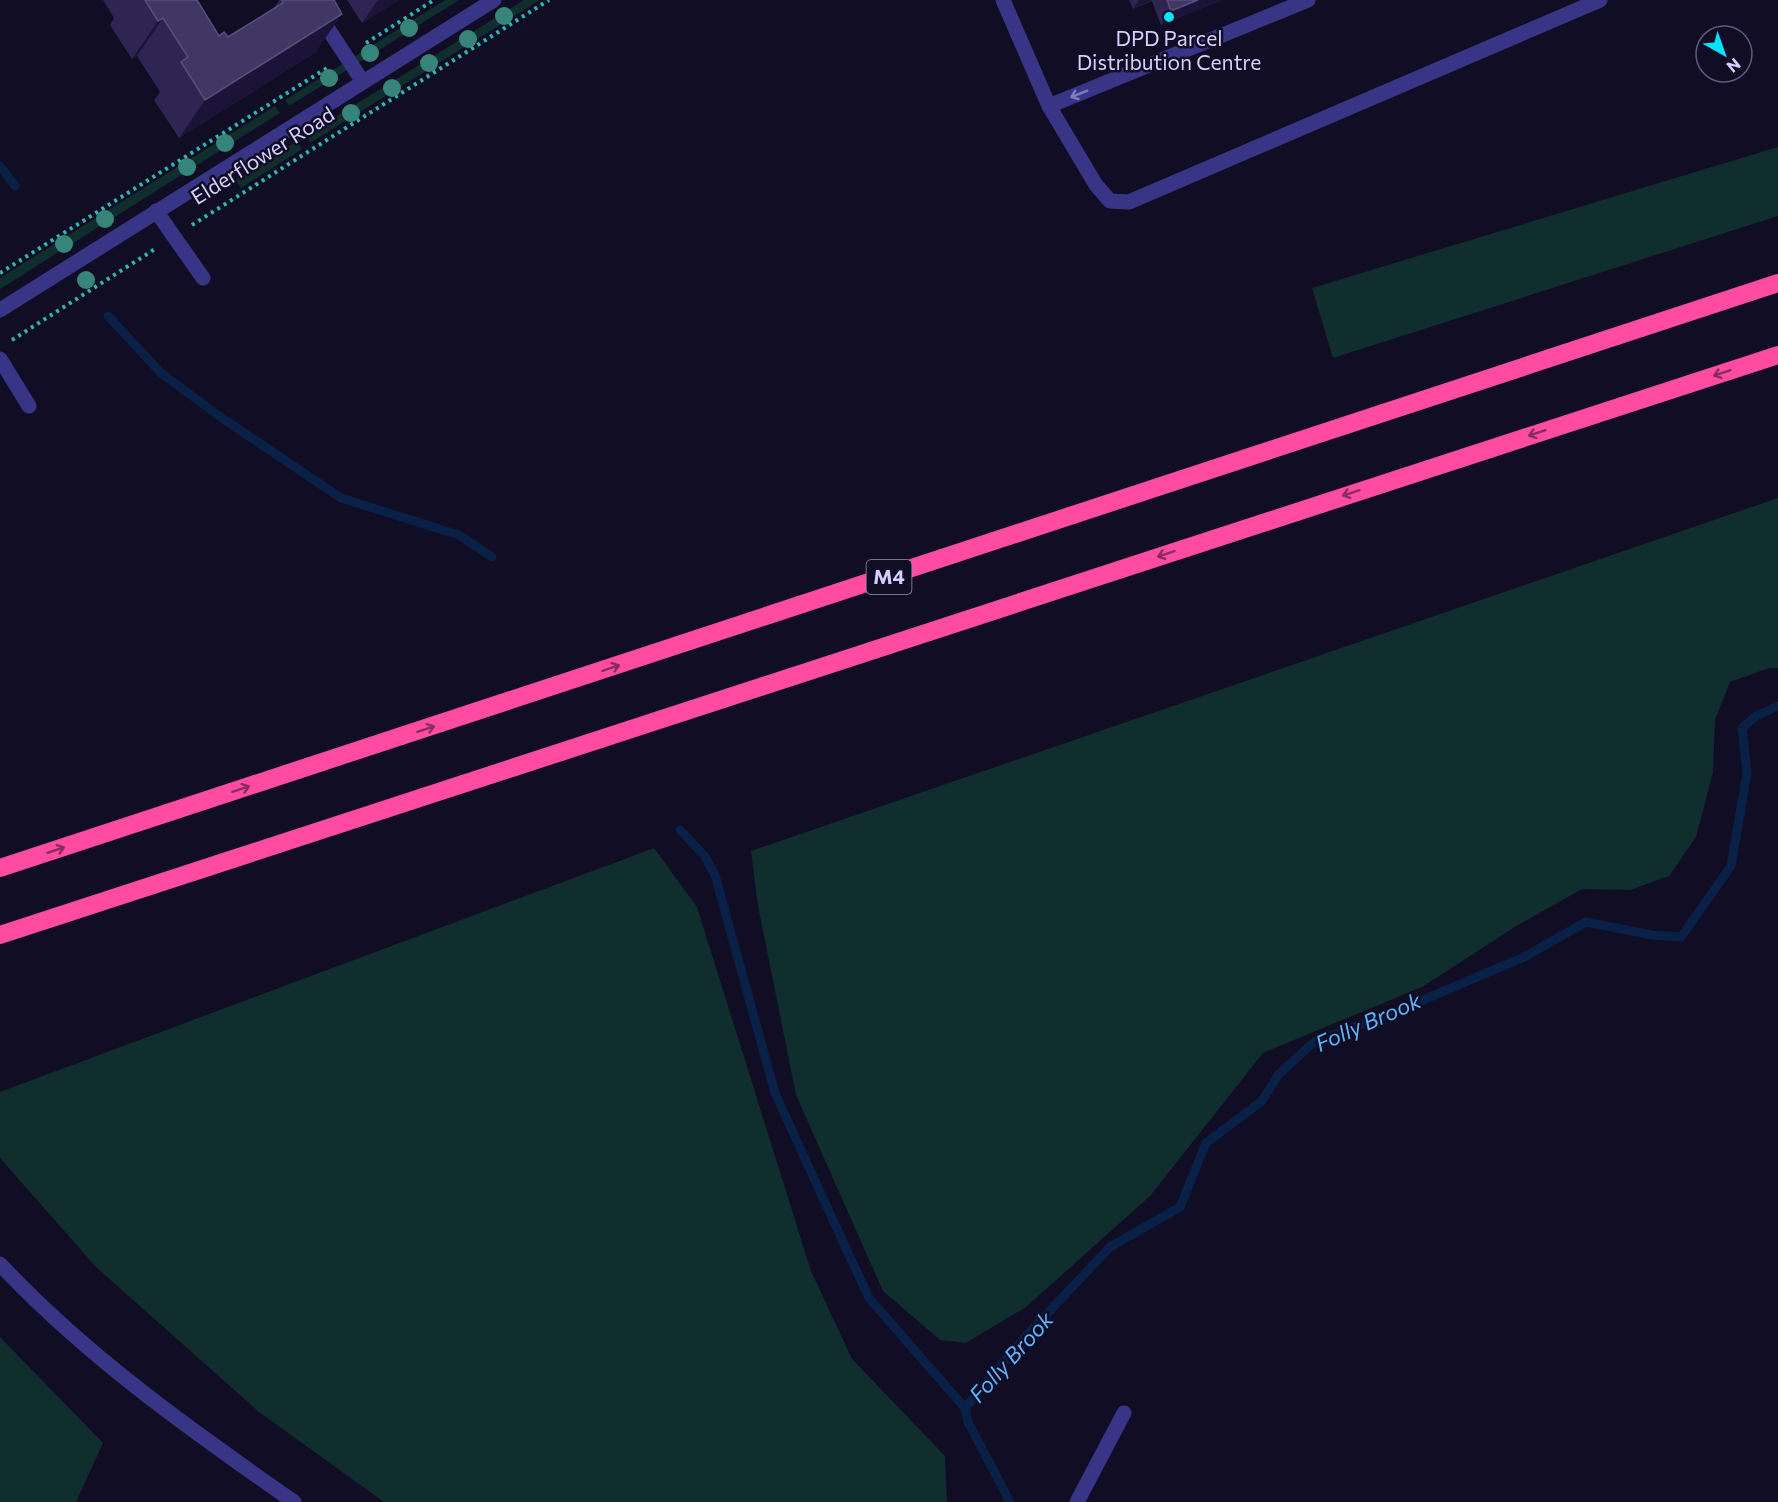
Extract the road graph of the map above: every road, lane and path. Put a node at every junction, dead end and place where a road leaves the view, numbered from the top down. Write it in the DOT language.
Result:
graph roads {
  1 [pos="309,0"];
  2 [pos="434,0"];
  3 [pos="494,0"];
  4 [pos="549,0"];
  5 [pos="1003,0"];
  6 [pos="1308,0"];
  7 [pos="1600,0"];
  8 [pos="346,55"];
  9 [pos="363,82"];
  10 [pos="1049,106"];
  11 [pos="156,211"];
  12 [pos="174,237"];
  13 [pos="0,273"];
  14 [pos="203,278"];
  15 [pos="1778,284"];
  16 [pos="0,310"];
  17 [pos="9,342"];
  18 [pos="1778,355"];
  19 [pos="0,359"];
  20 [pos="29,406"];
  21 [pos="0,868"];
  22 [pos="0,935"];
  23 [pos="0,1264"];
  24 [pos="1124,1413"];
  25 [pos="294,1502"];
  26 [pos="1077,1502"];
  1 -- 8 [label="street"];
  2 -- 8 [label="path, Elderflower Road"];
  3 -- 9 [label="street, Elderflower Road"];
  4 -- 12 [label="path, Elderflower Road"];
  5 -- 10 [label="street"];
  6 -- 10 [label="street, one-way"];
  7 -- 10 [label="street"];
  8 -- 9 [label="street"];
  8 -- 13 [label="path, Elderflower Road"];
  9 -- 11 [label="street, Elderflower Road"];
  11 -- 12 [label="street"];
  11 -- 16 [label="street, Elderflower Road"];
  12 -- 14 [label="street"];
  12 -- 17 [label="path, Elderflower Road"];
  21 -- 15 [label="highway, M4, one-way"];
  18 -- 22 [label="highway, one-way"];
  19 -- 20 [label="street"];
  23 -- 25 [label="street"];
  24 -- 26 [label="street"];
}
